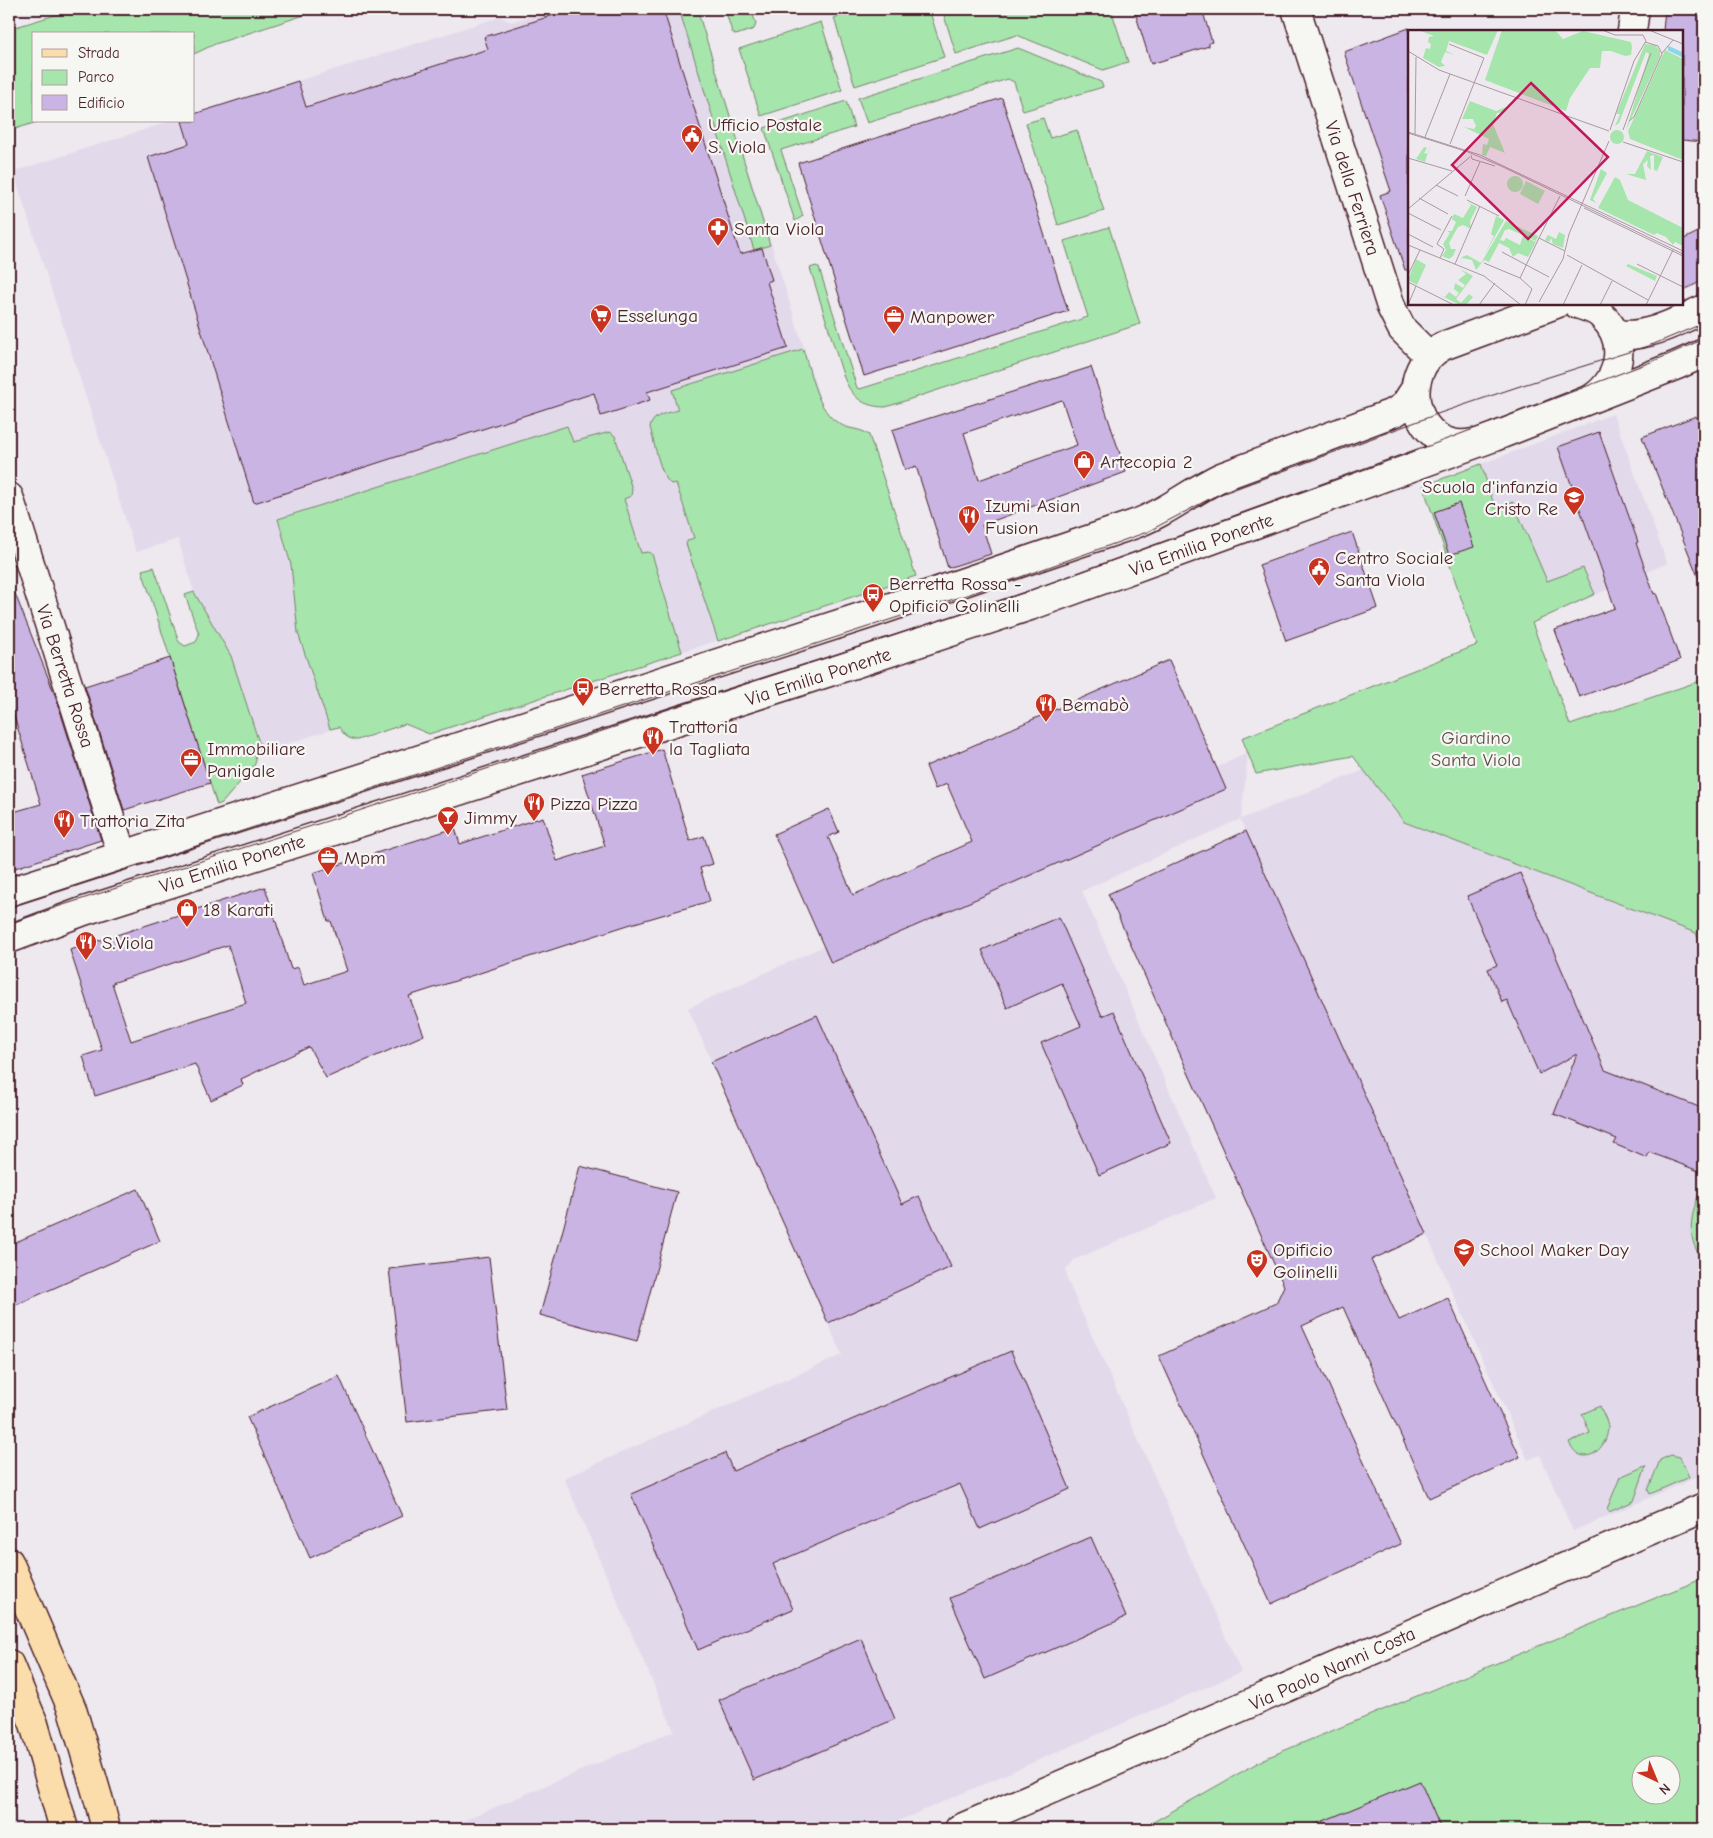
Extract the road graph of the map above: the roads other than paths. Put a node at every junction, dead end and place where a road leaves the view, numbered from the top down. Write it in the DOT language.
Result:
graph roads {
  1 [pos="1296,9"];
  2 [pos="1635,9"];
  3 [pos="1632,30"];
  4 [pos="1553,305"];
  5 [pos="1588,306"];
  6 [pos="1704,309"];
  7 [pos="1614,334"];
  8 [pos="1704,353"];
  9 [pos="1429,356"];
  10 [pos="1415,389"];
  11 [pos="1590,399"];
  12 [pos="1479,442"];
  13 [pos="9,497"];
  14 [pos="122,855"];
  15 [pos="9,892"];
  16 [pos="9,938"];
  17 [pos="1704,1507"];
  18 [pos="9,1562"];
  19 [pos="9,1664"];
  20 [pos="64,1829"];
  21 [pos="106,1829"];
  22 [pos="959,1829"];
  1 -- 9 [label="main road, Via della Ferriera"];
  2 -- 3 [label="main road"];
  4 -- 9 [label="main road"];
  5 -- 7 [label="main road, Via Emilia Ponente"];
  6 -- 7 [label="main road"];
  7 -- 11 [label="main road, Via Emilia Ponente"];
  8 -- 11 [label="main road, Via Emilia Ponente"];
  9 -- 10 [label="main road, Via Emilia Ponente"];
  10 -- 12 [label="main road, Via Emilia Ponente"];
  10 -- 14 [label="main road, Via Emilia Ponente"];
  11 -- 12 [label="main road, Via Emilia Ponente"];
  12 -- 16 [label="main road, Via Emilia Ponente"];
  13 -- 14 [label="main road, Via Berretta Rossa"];
  14 -- 15 [label="main road, Via Emilia Ponente"];
  17 -- 22 [label="main road, Via Paolo Nanni Costa"];
  18 -- 21 [label="main road"];
  19 -- 20 [label="main road"];
}
